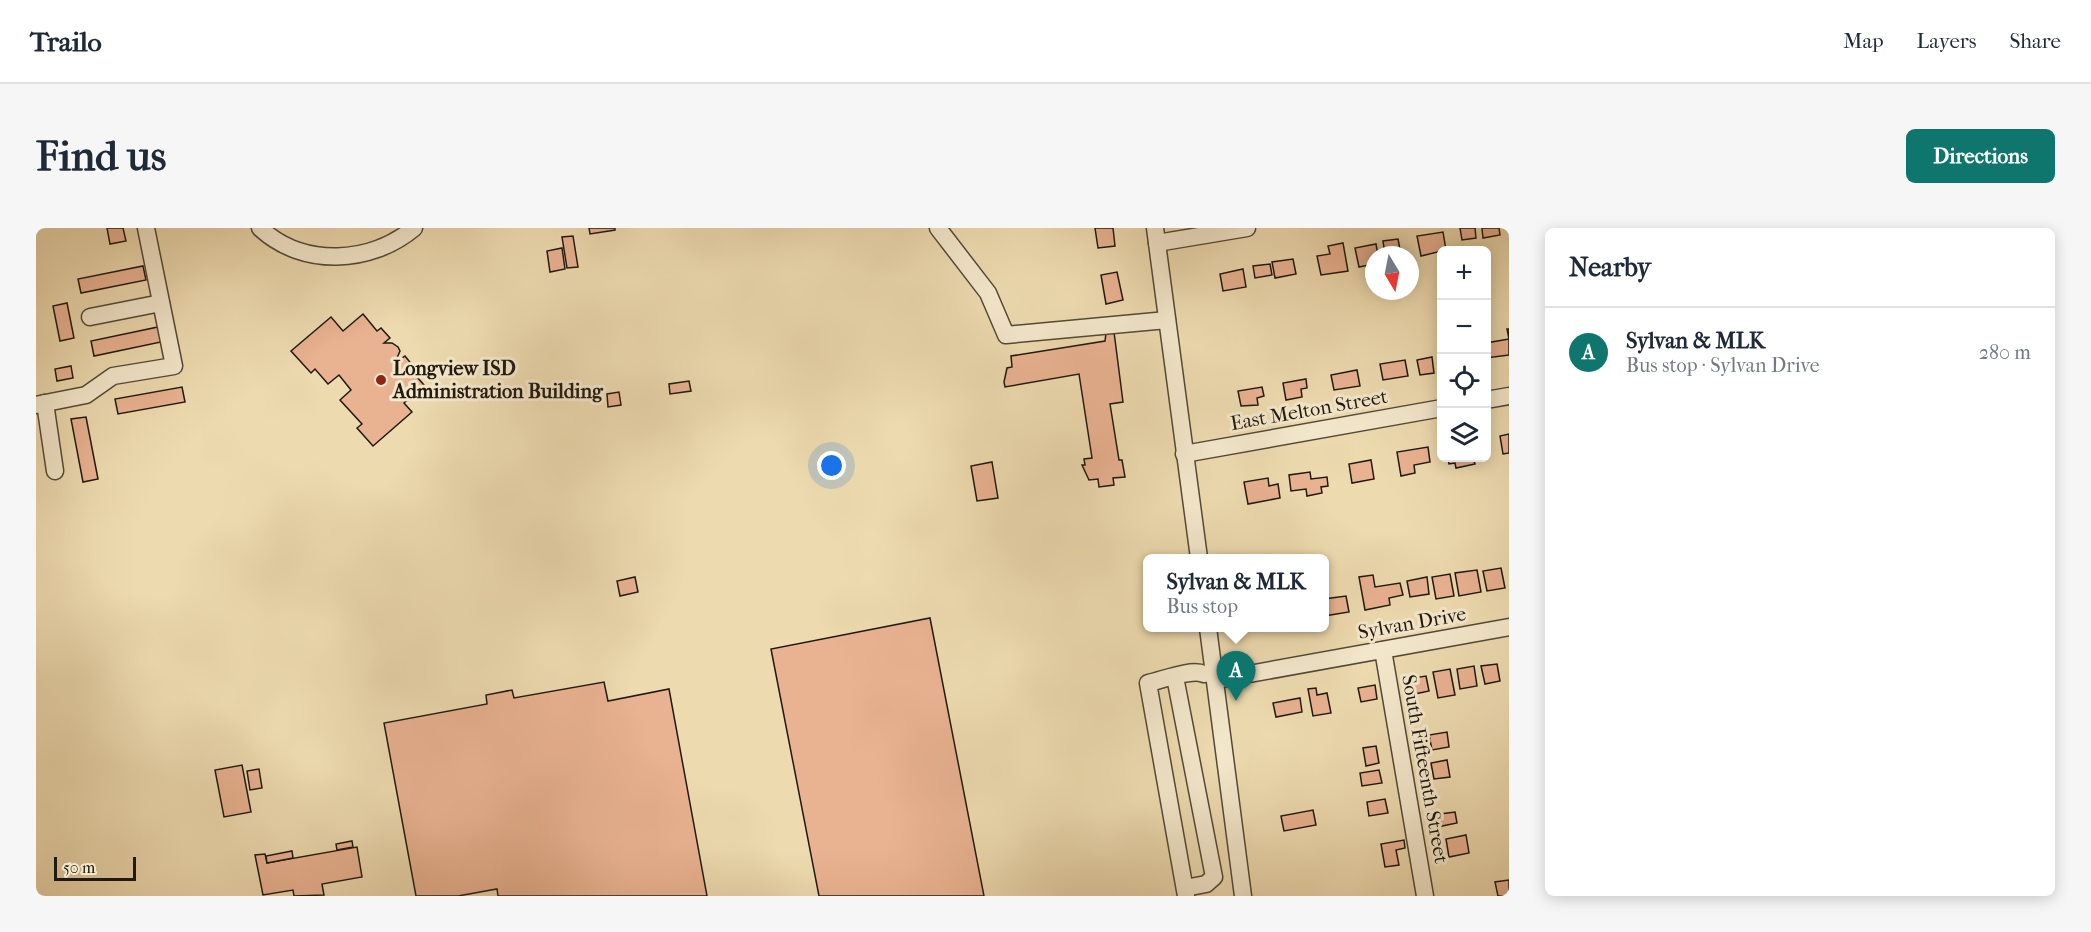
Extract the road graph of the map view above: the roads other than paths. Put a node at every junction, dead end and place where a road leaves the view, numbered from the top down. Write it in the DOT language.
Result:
graph roads {
  1 [pos="146,228"];
  2 [pos="260,228"];
  3 [pos="414,228"];
  4 [pos="938,228"];
  5 [pos="1247,228"];
  6 [pos="1156,236"];
  7 [pos="161,303"];
  8 [pos="90,317"];
  9 [pos="1167,320"];
  10 [pos="1509,396"];
  11 [pos="1491,399"];
  12 [pos="41,404"];
  13 [pos="1437,409"];
  14 [pos="1184,454"];
  15 [pos="55,471"];
  16 [pos="1198,554"];
  17 [pos="1509,627"];
  18 [pos="1208,632"];
  19 [pos="1383,650"];
  20 [pos="1212,675"];
  21 [pos="1177,677"];
  22 [pos="1185,892"];
  23 [pos="1243,896"];
  24 [pos="1425,896"];
  1 -- 7 [label="street"];
  2 -- 3 [label="street"];
  4 -- 9 [label="street"];
  5 -- 6 [label="street"];
  6 -- 9 [label="street"];
  7 -- 8 [label="street"];
  7 -- 12 [label="street"];
  9 -- 14 [label="street"];
  10 -- 11 [label="street"];
  12 -- 15 [label="street"];
  13 -- 14 [label="street, East Melton Street"];
  14 -- 16 [label="street"];
  17 -- 19 [label="street, Sylvan Drive"];
  18 -- 20 [label="street"];
  19 -- 20 [label="street, Sylvan Drive"];
  19 -- 24 [label="street, South Fifteenth Street"];
  20 -- 21 [label="street, Sylvan Drive"];
  20 -- 23 [label="street"];
  21 -- 22 [label="street"];
  21 -- 22 [label="street, Sylvan Drive"];
}
